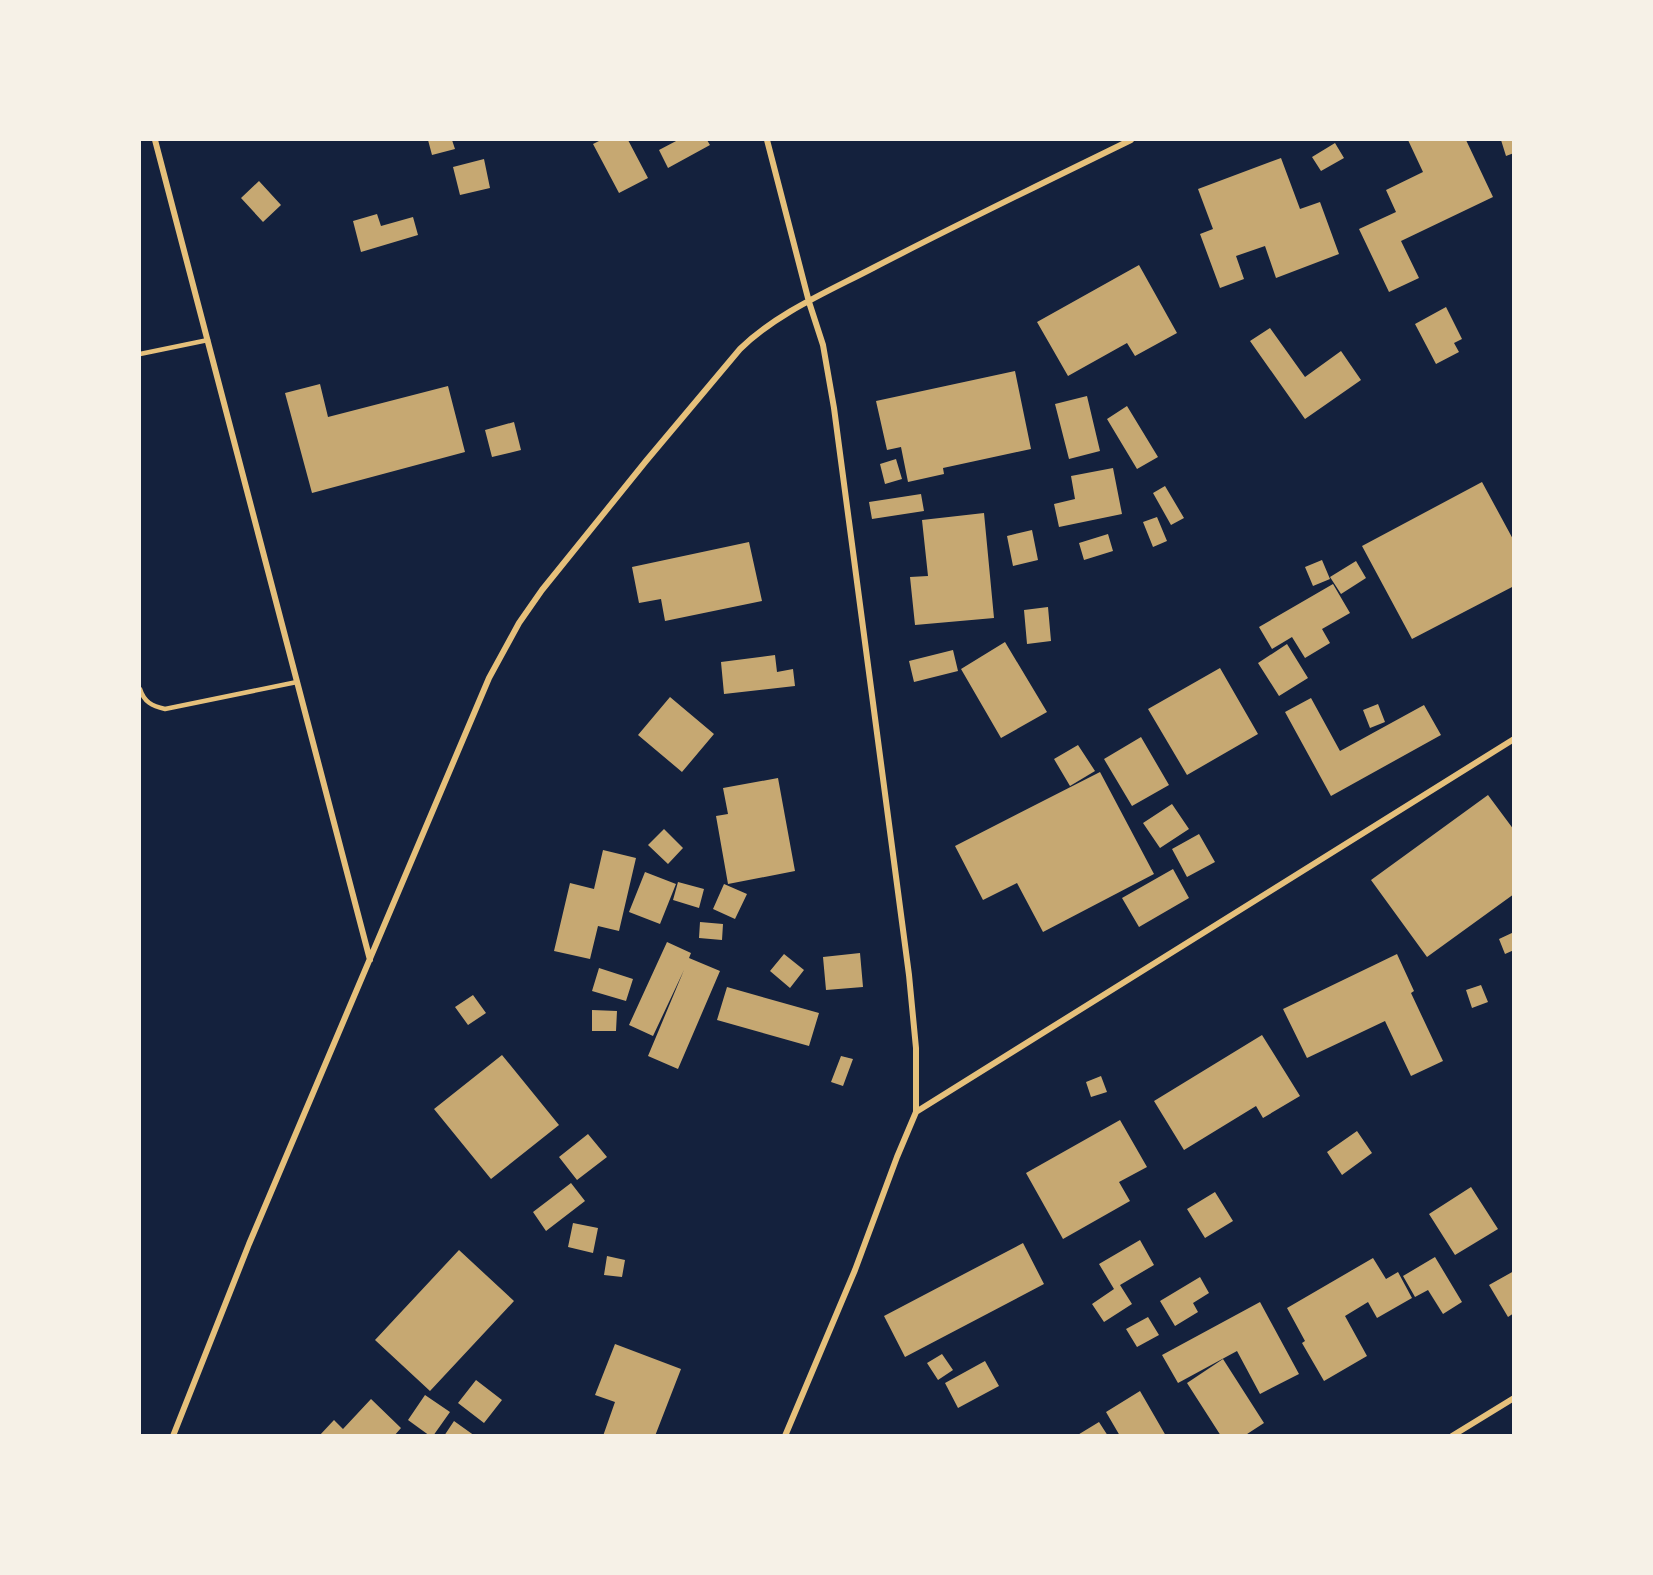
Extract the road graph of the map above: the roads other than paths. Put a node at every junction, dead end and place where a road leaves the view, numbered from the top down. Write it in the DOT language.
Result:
graph roads {
  1 [pos="155,140"];
  2 [pos="767,140"];
  3 [pos="1131,140"];
  4 [pos="809,302"];
  5 [pos="208,340"];
  6 [pos="140,354"];
  7 [pos="297,682"];
  8 [pos="140,689"];
  9 [pos="1514,739"];
  10 [pos="370,960"];
  11 [pos="916,1112"];
  12 [pos="1514,1398"];
  13 [pos="173,1436"];
  14 [pos="785,1436"];
  15 [pos="1452,1436"];
  1 -- 5 [label="street"];
  2 -- 4 [label="street"];
  3 -- 4 [label="street"];
  4 -- 10 [label="street"];
  4 -- 11 [label="street"];
  5 -- 6 [label="lane"];
  5 -- 7 [label="street"];
  7 -- 8 [label="lane"];
  7 -- 10 [label="street"];
  9 -- 11 [label="street"];
  10 -- 13 [label="street"];
  11 -- 14 [label="street"];
  12 -- 15 [label="street"];
}
